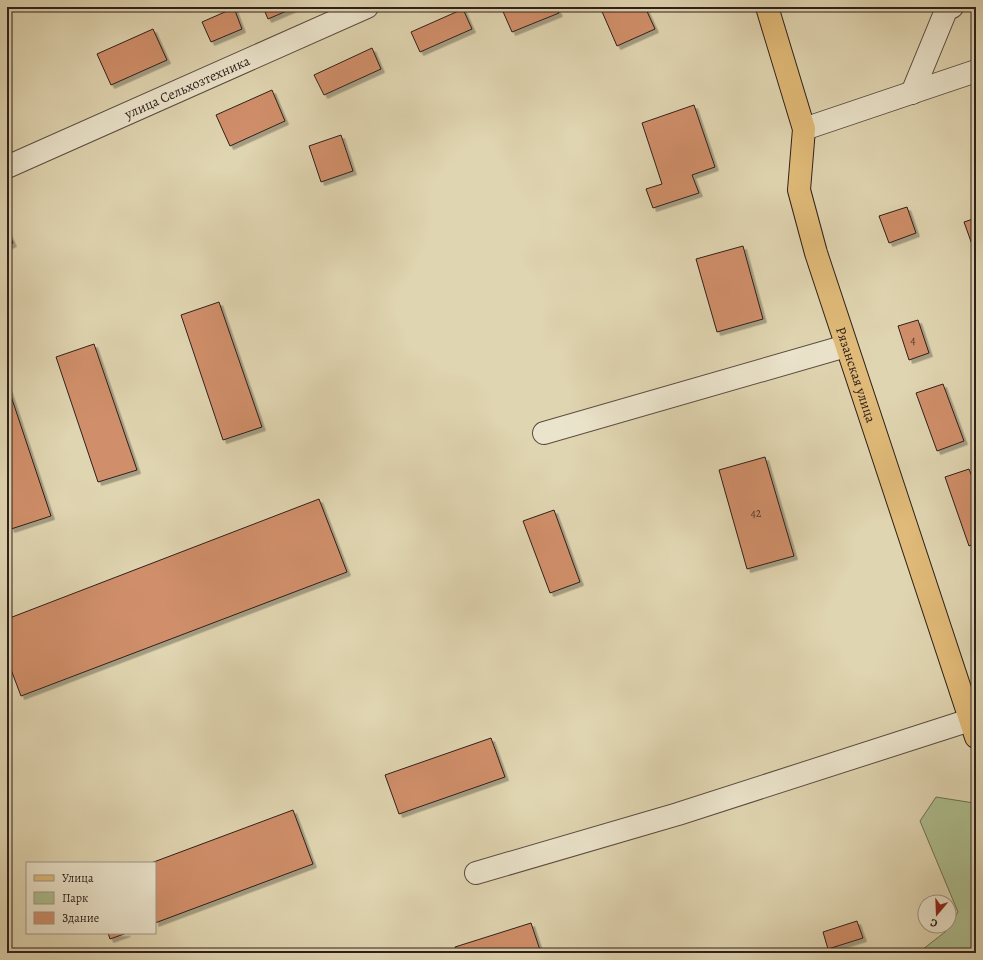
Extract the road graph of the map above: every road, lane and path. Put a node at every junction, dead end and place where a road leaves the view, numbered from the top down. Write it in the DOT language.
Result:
graph roads {
  1 [pos="368,7"];
  2 [pos="767,7"];
  3 [pos="952,7"];
  4 [pos="976,71"];
  5 [pos="912,93"];
  6 [pos="804,129"];
  7 [pos="7,167"];
  8 [pos="846,346"];
  9 [pos="544,433"];
  10 [pos="973,729"];
  11 [pos="476,873"];
  1 -- 7 [label="street, улица Сельхозтехника"];
  2 -- 6 [label="main road, Рязанская улица"];
  3 -- 5 [label="street"];
  4 -- 5 [label="street"];
  5 -- 6 [label="street"];
  6 -- 8 [label="main road, Рязанская улица"];
  8 -- 9 [label="street"];
  8 -- 10 [label="main road, Рязанская улица"];
  10 -- 11 [label="street"];
}
